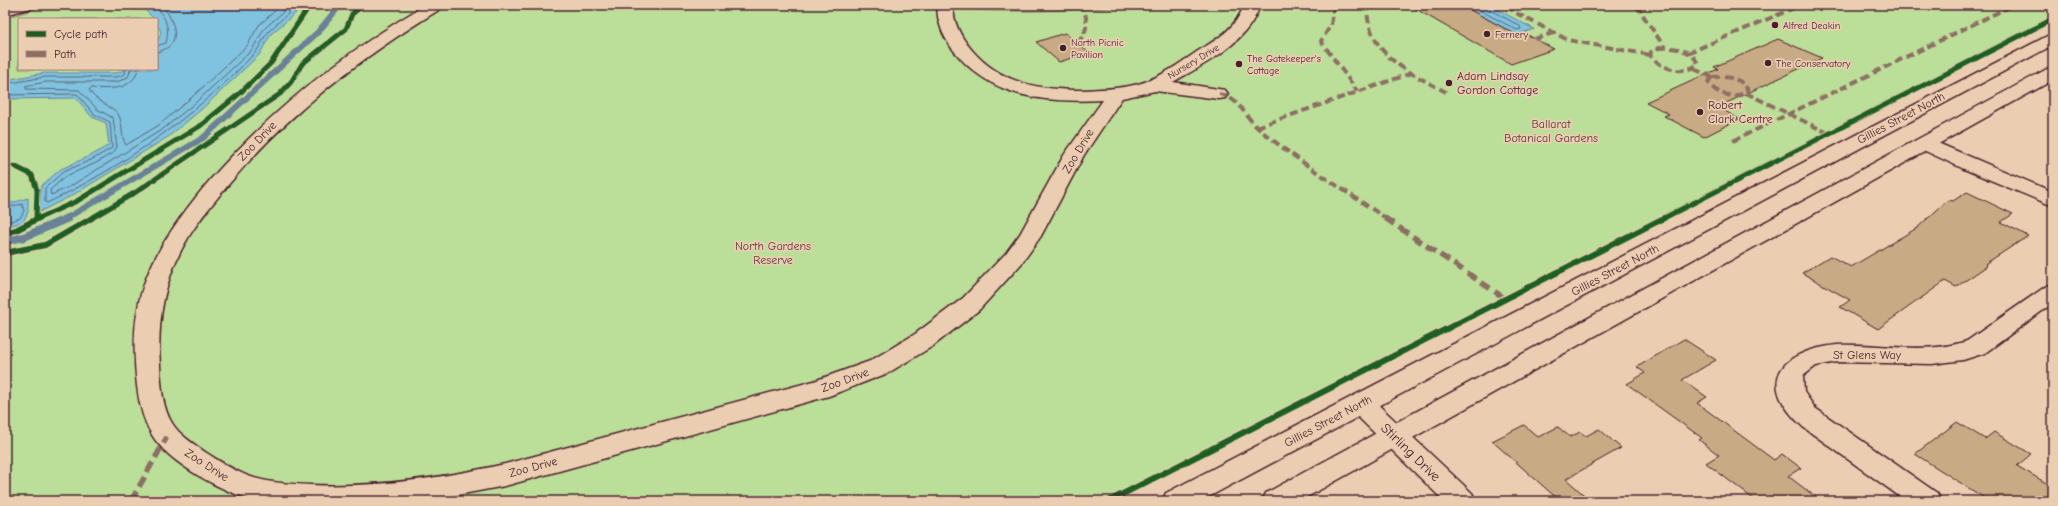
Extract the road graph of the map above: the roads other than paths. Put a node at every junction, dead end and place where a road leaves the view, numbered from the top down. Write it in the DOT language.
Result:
graph roads {
  1 [pos="25,5"];
  2 [pos="436,5"];
  3 [pos="945,5"];
  4 [pos="1252,5"];
  5 [pos="5,10"];
  6 [pos="2053,38"];
  7 [pos="2053,73"];
  8 [pos="1153,85"];
  9 [pos="1116,94"];
  10 [pos="1219,94"];
  11 [pos="1893,122"];
  12 [pos="1932,140"];
  13 [pos="2053,197"];
  14 [pos="2053,200"];
  15 [pos="2053,292"];
  16 [pos="1361,404"];
  17 [pos="1394,436"];
  18 [pos="1176,501"];
  19 [pos="1276,501"];
  20 [pos="1462,501"];
  21 [pos="1927,501"];
  1 -- 5 [label="main road"];
  2 -- 9 [label="main road, Zoo Drive"];
  3 -- 9 [label="main road"];
  4 -- 8 [label="main road, Nursery Drive"];
  6 -- 11 [label="main road, Gillies Street North"];
  7 -- 12 [label="main road"];
  8 -- 9 [label="main road, Nursery Drive"];
  8 -- 10 [label="main road"];
  11 -- 12 [label="main road"];
  11 -- 16 [label="main road, Gillies Street North"];
  12 -- 13 [label="main road"];
  12 -- 14 [label="main road"];
  12 -- 17 [label="main road"];
  15 -- 21 [label="main road, St Glens Way"];
  16 -- 17 [label="main road, Stirling Drive"];
  16 -- 18 [label="main road, Gillies Street North"];
  17 -- 19 [label="main road"];
  17 -- 20 [label="main road, Stirling Drive"];
}
